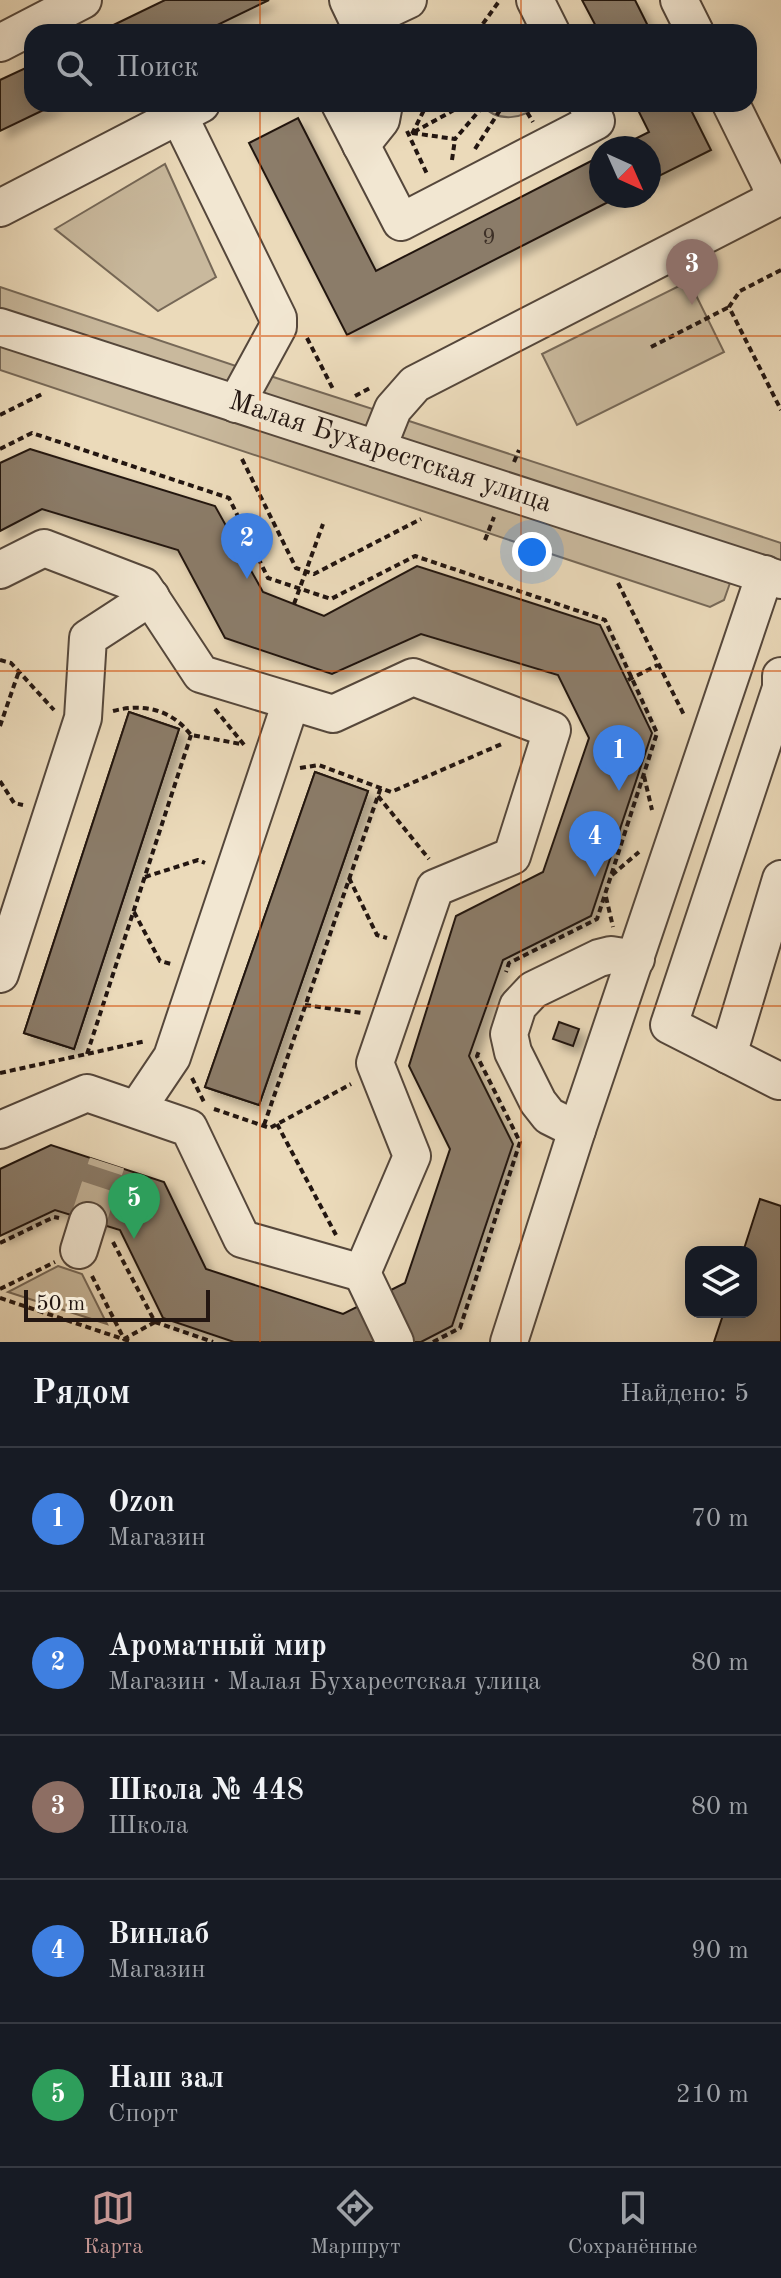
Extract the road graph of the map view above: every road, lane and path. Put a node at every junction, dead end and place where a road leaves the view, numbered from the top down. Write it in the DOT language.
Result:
graph roads {
  1 [pos="83,0"];
  2 [pos="500,0"];
  3 [pos="535,0"];
  4 [pos="679,0"];
  5 [pos="401,13"];
  6 [pos="349,18"];
  7 [pos="37,24"];
  8 [pos="483,24"];
  9 [pos="547,24"];
  10 [pos="691,24"];
  11 [pos="24,31"];
  12 [pos="0,43"];
  13 [pos="186,112"];
  14 [pos="191,112"];
  15 [pos="344,112"];
  16 [pos="450,112"];
  17 [pos="478,112"];
  18 [pos="591,112"];
  19 [pos="735,112"];
  20 [pos="394,114"];
  21 [pos="361,145"];
  22 [pos="778,196"];
  23 [pos="440,202"];
  24 [pos="0,208"];
  25 [pos="781,270"];
  26 [pos="729,307"];
  27 [pos="0,327"];
  28 [pos="651,347"];
  29 [pos="44,393"];
  30 [pos="236,404"];
  31 [pos="781,410"];
  32 [pos="0,415"];
  33 [pos="0,449"];
  34 [pos="377,449"];
  35 [pos="242,459"];
  36 [pos="497,507"];
  37 [pos="421,519"];
  38 [pos="323,524"];
  39 [pos="485,540"];
  40 [pos="0,570"];
  41 [pos="306,572"];
  42 [pos="773,577"];
  43 [pos="618,583"];
  44 [pos="299,589"];
  45 [pos="151,597"];
  46 [pos="294,604"];
  47 [pos="749,626"];
  48 [pos="0,660"];
  49 [pos="658,664"];
  50 [pos="19,671"];
  51 [pos="781,673"];
  52 [pos="226,682"];
  53 [pos="291,702"];
  54 [pos="687,720"];
  55 [pos="0,726"];
  56 [pos="80,726"];
  57 [pos="191,735"];
  58 [pos="505,742"];
  59 [pos="243,744"];
  60 [pos="268,774"];
  61 [pos="644,774"];
  62 [pos="381,787"];
  63 [pos="378,796"];
  64 [pos="655,820"];
  65 [pos="234,872"];
  66 [pos="145,877"];
  67 [pos="349,878"];
  68 [pos="781,879"];
  69 [pos="448,883"];
  70 [pos="605,894"];
  71 [pos="134,912"];
  72 [pos="415,946"];
  73 [pos="625,946"];
  74 [pos="201,973"];
  75 [pos="0,974"];
  76 [pos="305,1005"];
  77 [pos="391,1017"];
  78 [pos="178,1041"];
  79 [pos="87,1054"];
  80 [pos="728,1055"];
  81 [pos="378,1069"];
  82 [pos="0,1073"];
  83 [pos="780,1079"];
  84 [pos="137,1109"];
  85 [pos="277,1124"];
  86 [pos="264,1125"];
  87 [pos="0,1130"];
  88 [pos="577,1130"];
  89 [pos="84,1233"];
  90 [pos="0,1243"];
  91 [pos="359,1272"];
  92 [pos="0,1289"];
  93 [pos="0,1298"];
  94 [pos="155,1322"];
  95 [pos="124,1339"];
  96 [pos="132,1342"];
  97 [pos="213,1342"];
  98 [pos="395,1342"];
  99 [pos="509,1342"];
  1 -- 7 [label="street"];
  2 -- 8 [label="path"];
  3 -- 9 [label="street"];
  4 -- 10 [label="street"];
  5 -- 6 [label="street"];
  11 -- 12 [label="street"];
  13 -- 24 [label="street"];
  14 -- 30 [label="street"];
  15 -- 21 [label="street"];
  16 -- 17 [label="path"];
  18 -- 23 [label="street"];
  19 -- 22 [label="street"];
  20 -- 21 [label="street"];
  20 -- 23 [label="path"];
  21 -- 23 [label="street"];
  22 -- 34 [label="street"];
  25 -- 26 [label="path"];
  26 -- 28 [label="path"];
  26 -- 31 [label="path"];
  27 -- 30 [label="street, Малая Бухарестская улица"];
  29 -- 32 [label="path"];
  30 -- 34 [label="street, Малая Бухарестская улица"];
  33 -- 44 [label="path"];
  34 -- 42 [label="street, Малая Бухарестская улица"];
  35 -- 41 [label="path"];
  36 -- 39 [label="path"];
  37 -- 41 [label="path"];
  38 -- 41 [label="path"];
  40 -- 45 [label="street"];
  41 -- 44 [label="path"];
  42 -- 47 [label="street"];
  43 -- 49 [label="path"];
  44 -- 46 [label="path"];
  44 -- 49 [label="path"];
  45 -- 52 [label="street"];
  45 -- 56 [label="street"];
  47 -- 51 [label="street"];
  47 -- 73 [label="street"];
  48 -- 50 [label="path"];
  49 -- 54 [label="path"];
  50 -- 55 [label="path"];
  50 -- 56 [label="path"];
  51 -- 80 [label="street"];
  52 -- 53 [label="street"];
  52 -- 59 [label="path"];
  53 -- 60 [label="street"];
  53 -- 69 [label="street"];
  56 -- 57 [label="path"];
  56 -- 75 [label="street"];
  57 -- 59 [label="path"];
  57 -- 66 [label="path"];
  58 -- 62 [label="path"];
  59 -- 60 [label="path"];
  60 -- 62 [label="path"];
  60 -- 65 [label="street"];
  61 -- 64 [label="path"];
  62 -- 63 [label="path"];
  63 -- 67 [label="path"];
  63 -- 69 [label="path"];
  65 -- 66 [label="path"];
  65 -- 74 [label="street"];
  66 -- 71 [label="path"];
  67 -- 72 [label="path"];
  67 -- 76 [label="path"];
  68 -- 80 [label="street"];
  69 -- 72 [label="street"];
  70 -- 73 [label="path"];
  71 -- 74 [label="path"];
  71 -- 79 [label="path"];
  72 -- 77 [label="street"];
  73 -- 88 [label="street"];
  73 -- 88 [label="street"];
  74 -- 78 [label="street"];
  76 -- 77 [label="path"];
  76 -- 86 [label="path"];
  77 -- 81 [label="street"];
  78 -- 79 [label="path"];
  78 -- 84 [label="street"];
  78 -- 86 [label="path"];
  79 -- 82 [label="path"];
  80 -- 83 [label="street"];
  81 -- 85 [label="path"];
  81 -- 91 [label="street"];
  84 -- 87 [label="street"];
  84 -- 91 [label="street"];
  85 -- 86 [label="path"];
  85 -- 91 [label="path"];
  88 -- 99 [label="street"];
  89 -- 90 [label="path"];
  89 -- 92 [label="path"];
  89 -- 94 [label="path"];
  89 -- 95 [label="path"];
  91 -- 98 [label="street"];
  93 -- 95 [label="path"];
  94 -- 95 [label="path"];
  94 -- 97 [label="path"];
  95 -- 96 [label="path"];
}
